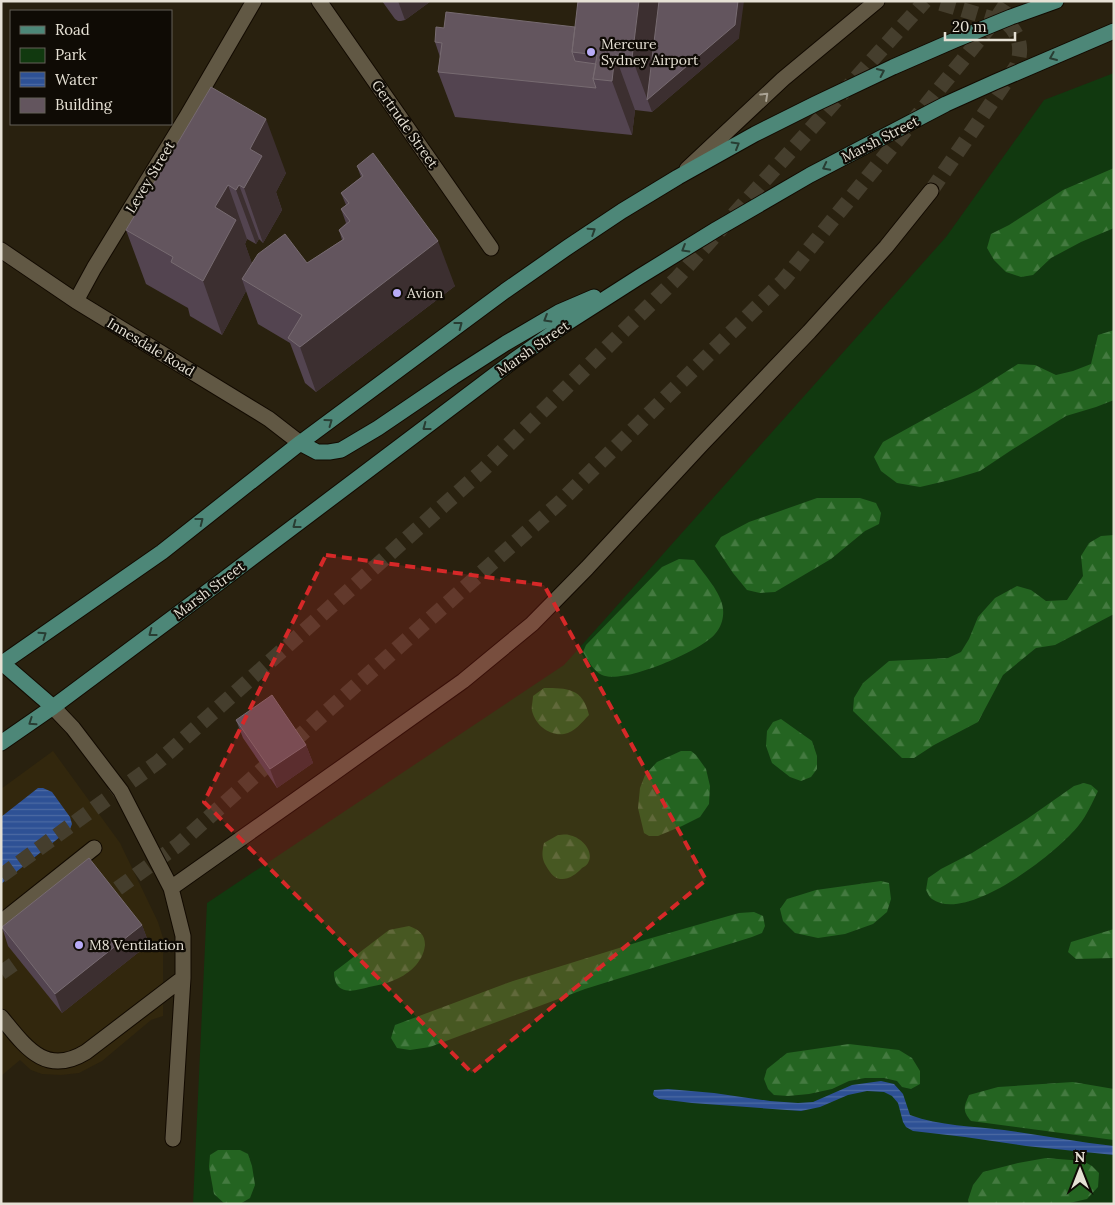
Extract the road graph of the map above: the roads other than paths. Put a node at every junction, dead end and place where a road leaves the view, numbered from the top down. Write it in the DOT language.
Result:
graph roads {
  1 [pos="254,1"];
  2 [pos="319,1"];
  3 [pos="877,1"];
  4 [pos="1056,1"];
  5 [pos="1114,31"];
  6 [pos="678,177"];
  7 [pos="931,191"];
  8 [pos="491,248"];
  9 [pos="1,250"];
  10 [pos="639,277"];
  11 [pos="76,301"];
  12 [pos="300,443"];
  13 [pos="2,663"];
  14 [pos="53,707"];
  15 [pos="1,743"];
  16 [pos="94,848"];
  17 [pos="171,888"];
  18 [pos="1,922"];
  19 [pos="183,978"];
  20 [pos="1,1017"];
  21 [pos="173,1139"];
  1 -- 11 [label="street, Levey Street"];
  2 -- 8 [label="street, Gertrude Street"];
  6 -- 3 [label="street, one-way"];
  6 -- 4 [label="main road, one-way"];
  5 -- 10 [label="main road, Marsh Street, one-way"];
  12 -- 6 [label="main road, one-way"];
  7 -- 17 [label="street"];
  9 -- 11 [label="street, Innesdale Road"];
  10 -- 12 [label="main road, one-way"];
  10 -- 14 [label="main road, Marsh Street, one-way"];
  11 -- 12 [label="street, Innesdale Road"];
  13 -- 12 [label="main road, one-way"];
  13 -- 14 [label="main road"];
  14 -- 15 [label="main road, Marsh Street, one-way"];
  14 -- 17 [label="street"];
  16 -- 18 [label="street"];
  17 -- 19 [label="street"];
  19 -- 20 [label="street"];
  19 -- 21 [label="street"];
}
